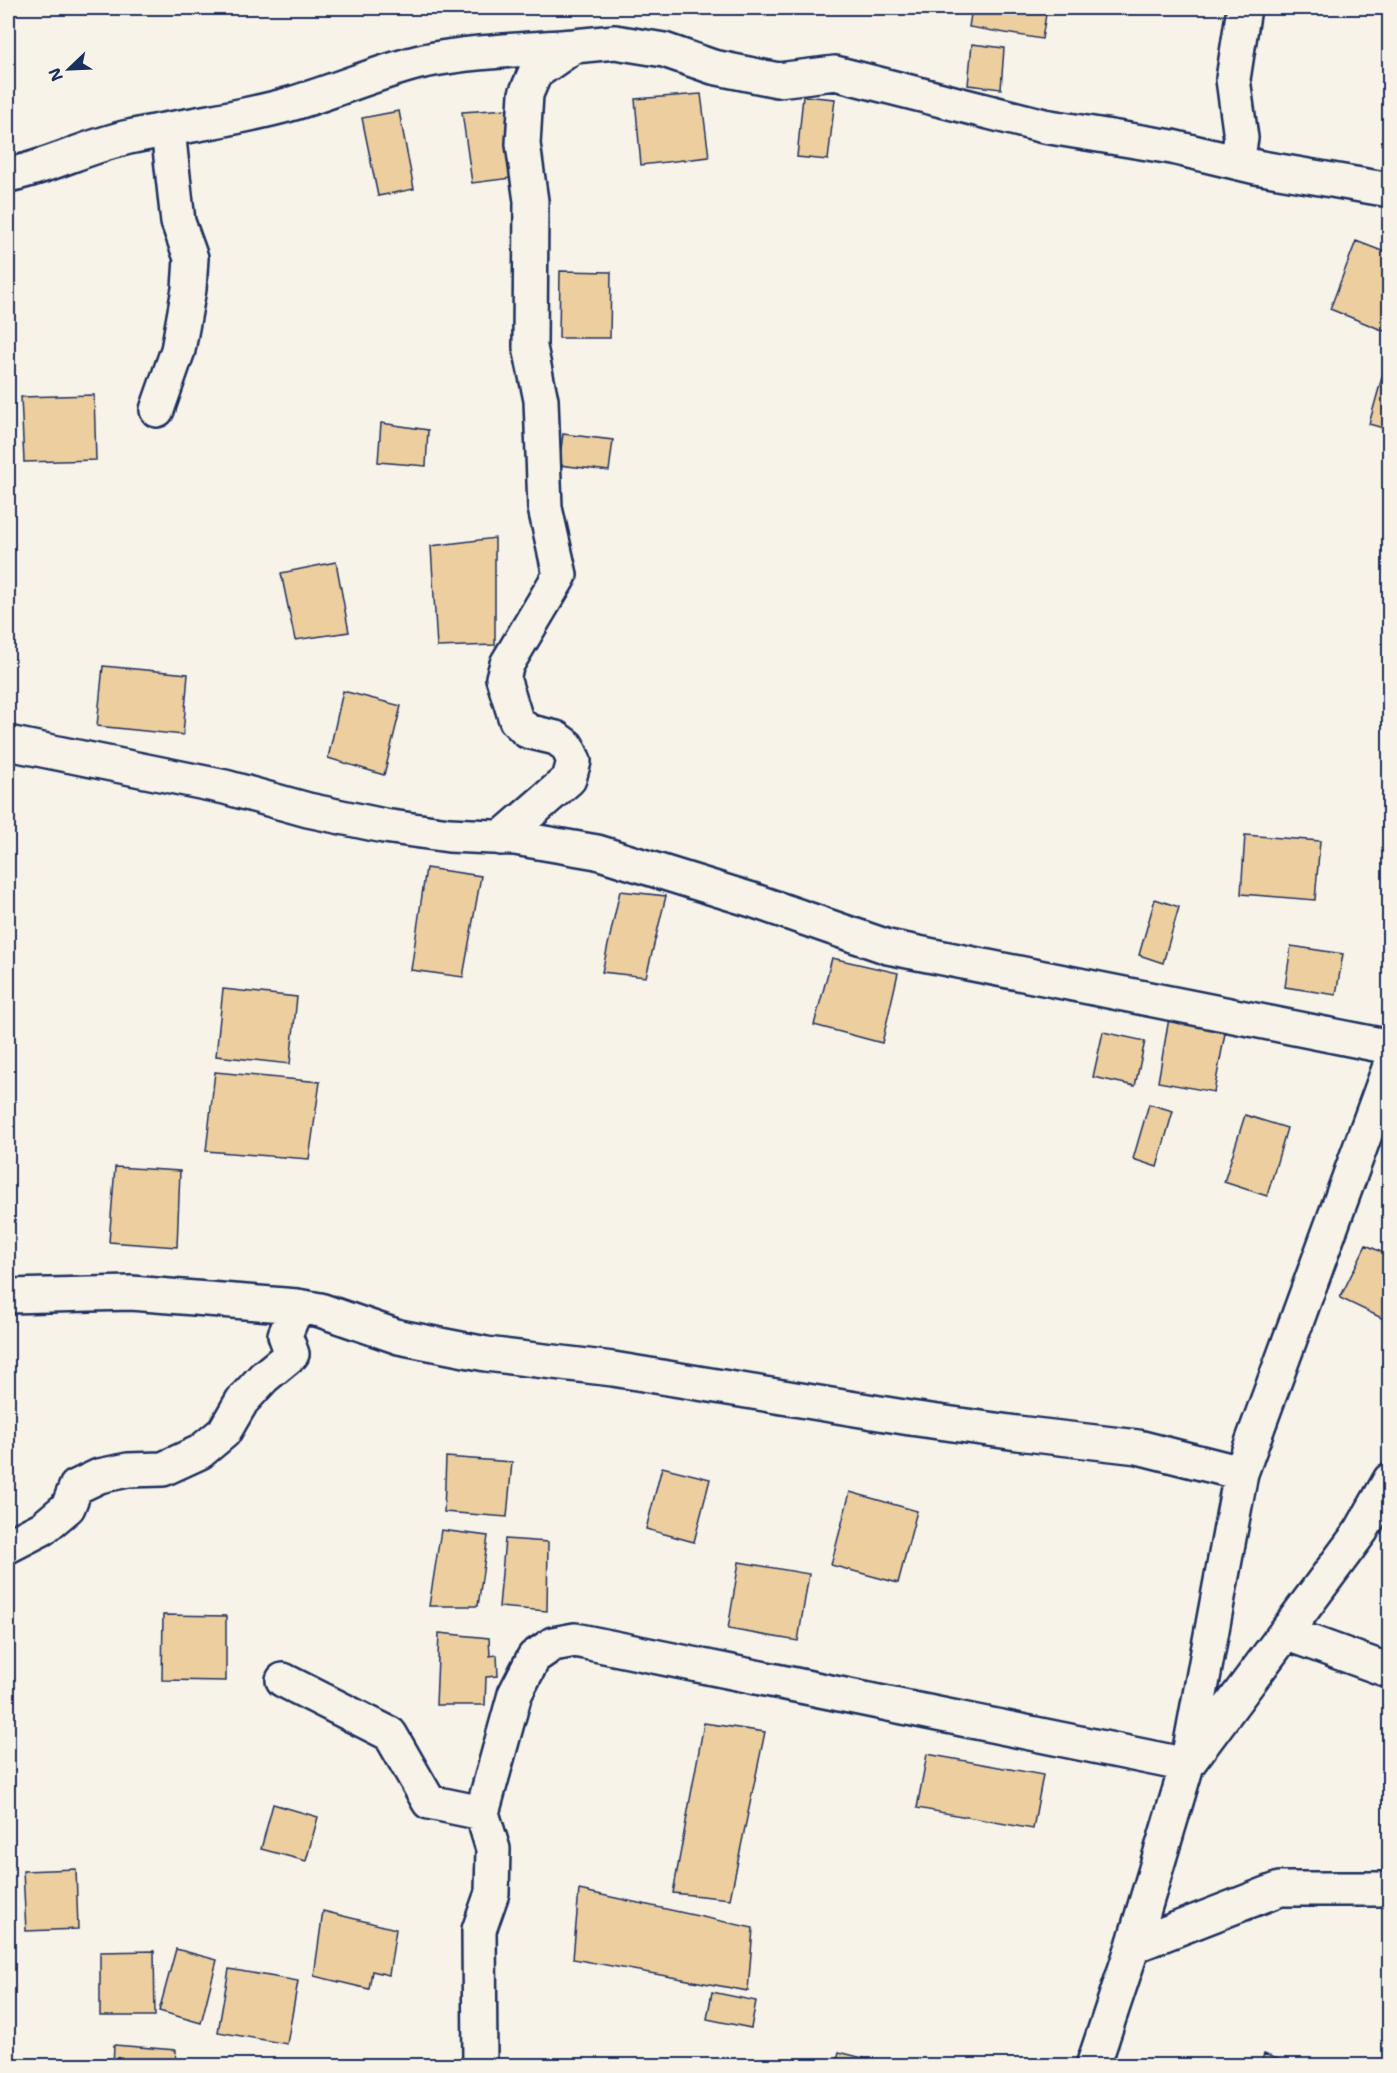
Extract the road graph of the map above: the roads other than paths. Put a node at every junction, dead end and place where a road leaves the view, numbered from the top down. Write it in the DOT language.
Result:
graph roads {
  1 [pos="1244,8"];
  2 [pos="576,46"];
  3 [pos="168,130"];
  4 [pos="1237,162"];
  5 [pos="8,175"];
  6 [pos="1389,190"];
  7 [pos="157,410"];
  8 [pos="8,743"];
  9 [pos="501,838"];
  10 [pos="1389,1047"];
  11 [pos="1389,1066"];
  12 [pos="8,1296"];
  13 [pos="297,1306"];
  14 [pos="1241,1473"];
  15 [pos="1389,1480"];
  16 [pos="8,1546"];
  17 [pos="1285,1633"];
  18 [pos="1389,1671"];
  19 [pos="283,1680"];
  20 [pos="1187,1765"];
  21 [pos="483,1813"];
  22 [pos="1389,1888"];
  23 [pos="1133,1946"];
  24 [pos="480,2066"];
  25 [pos="1092,2066"];
  1 -- 4 [label="street"];
  2 -- 3 [label="street"];
  2 -- 4 [label="street"];
  2 -- 9 [label="street"];
  3 -- 5 [label="street"];
  3 -- 7 [label="street"];
  4 -- 6 [label="street"];
  8 -- 9 [label="street"];
  9 -- 10 [label="street"];
  11 -- 14 [label="street"];
  12 -- 13 [label="street"];
  13 -- 14 [label="street"];
  13 -- 16 [label="street"];
  14 -- 20 [label="street"];
  15 -- 17 [label="street"];
  17 -- 18 [label="street"];
  17 -- 20 [label="street"];
  19 -- 21 [label="street"];
  20 -- 21 [label="street"];
  20 -- 23 [label="street"];
  21 -- 24 [label="street"];
  22 -- 23 [label="street"];
  23 -- 25 [label="street"];
}
